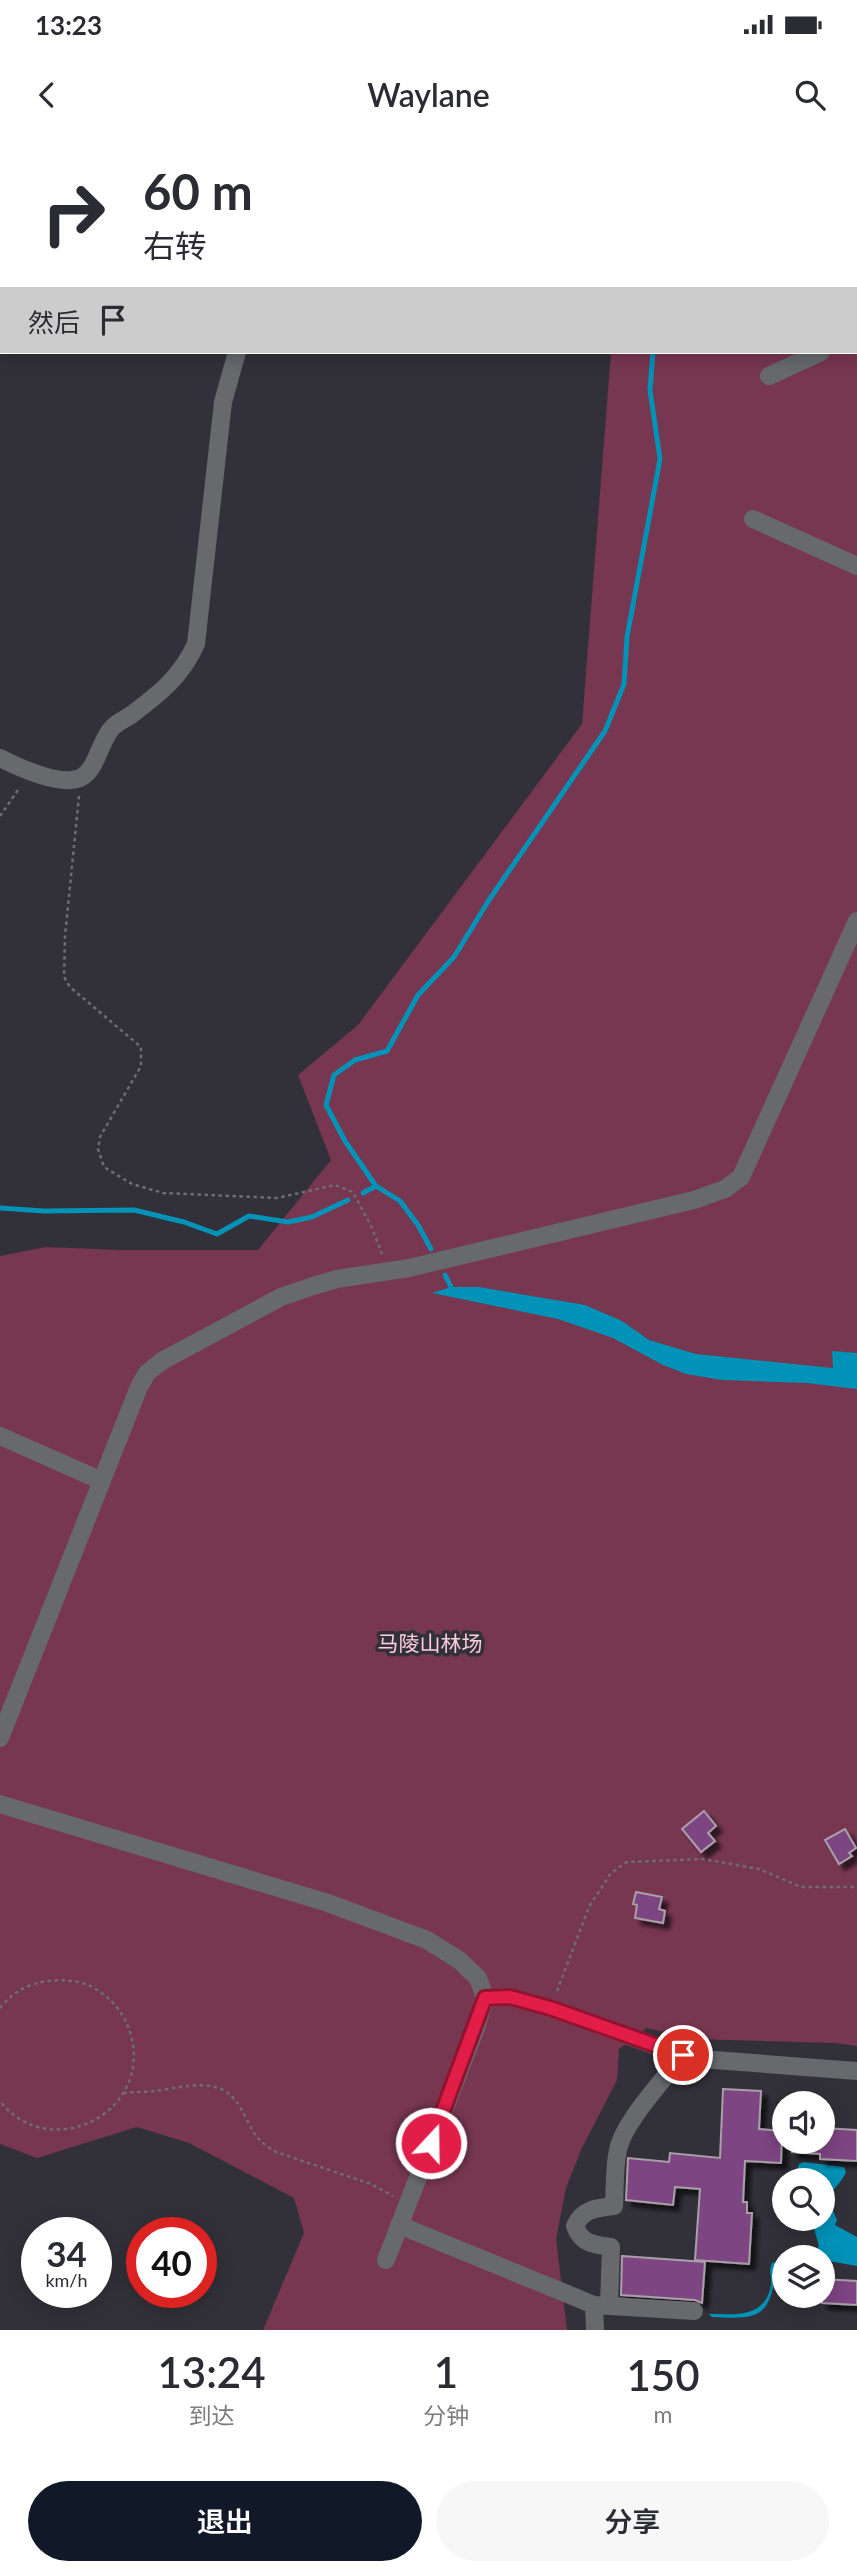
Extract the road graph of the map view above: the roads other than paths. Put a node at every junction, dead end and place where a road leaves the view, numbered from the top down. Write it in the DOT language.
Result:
graph roads {
  1 [pos="236,354"];
  2 [pos="817,354"];
  3 [pos="769,376"];
  4 [pos="753,519"];
  5 [pos="857,566"];
  6 [pos="0,758"];
  7 [pos="857,921"];
  8 [pos="0,1436"];
  9 [pos="102,1481"];
  10 [pos="0,1738"];
  11 [pos="0,1804"];
  12 [pos="485,1998"];
  13 [pos="683,2055"];
  14 [pos="857,2071"];
  15 [pos="402,2219"];
  16 [pos="386,2260"];
  17 [pos="601,2305"];
  18 [pos="694,2311"];
  19 [pos="595,2330"];
  1 -- 6 [label="street"];
  2 -- 3 [label="street"];
  4 -- 5 [label="street"];
  7 -- 9 [label="street"];
  8 -- 9 [label="street"];
  9 -- 10 [label="street"];
  11 -- 12 [label="street"];
  12 -- 13 [label="street"];
  12 -- 15 [label="street"];
  13 -- 14 [label="street"];
  13 -- 17 [label="street"];
  15 -- 16 [label="street"];
  15 -- 17 [label="street"];
  17 -- 18 [label="street"];
  17 -- 19 [label="street"];
}
